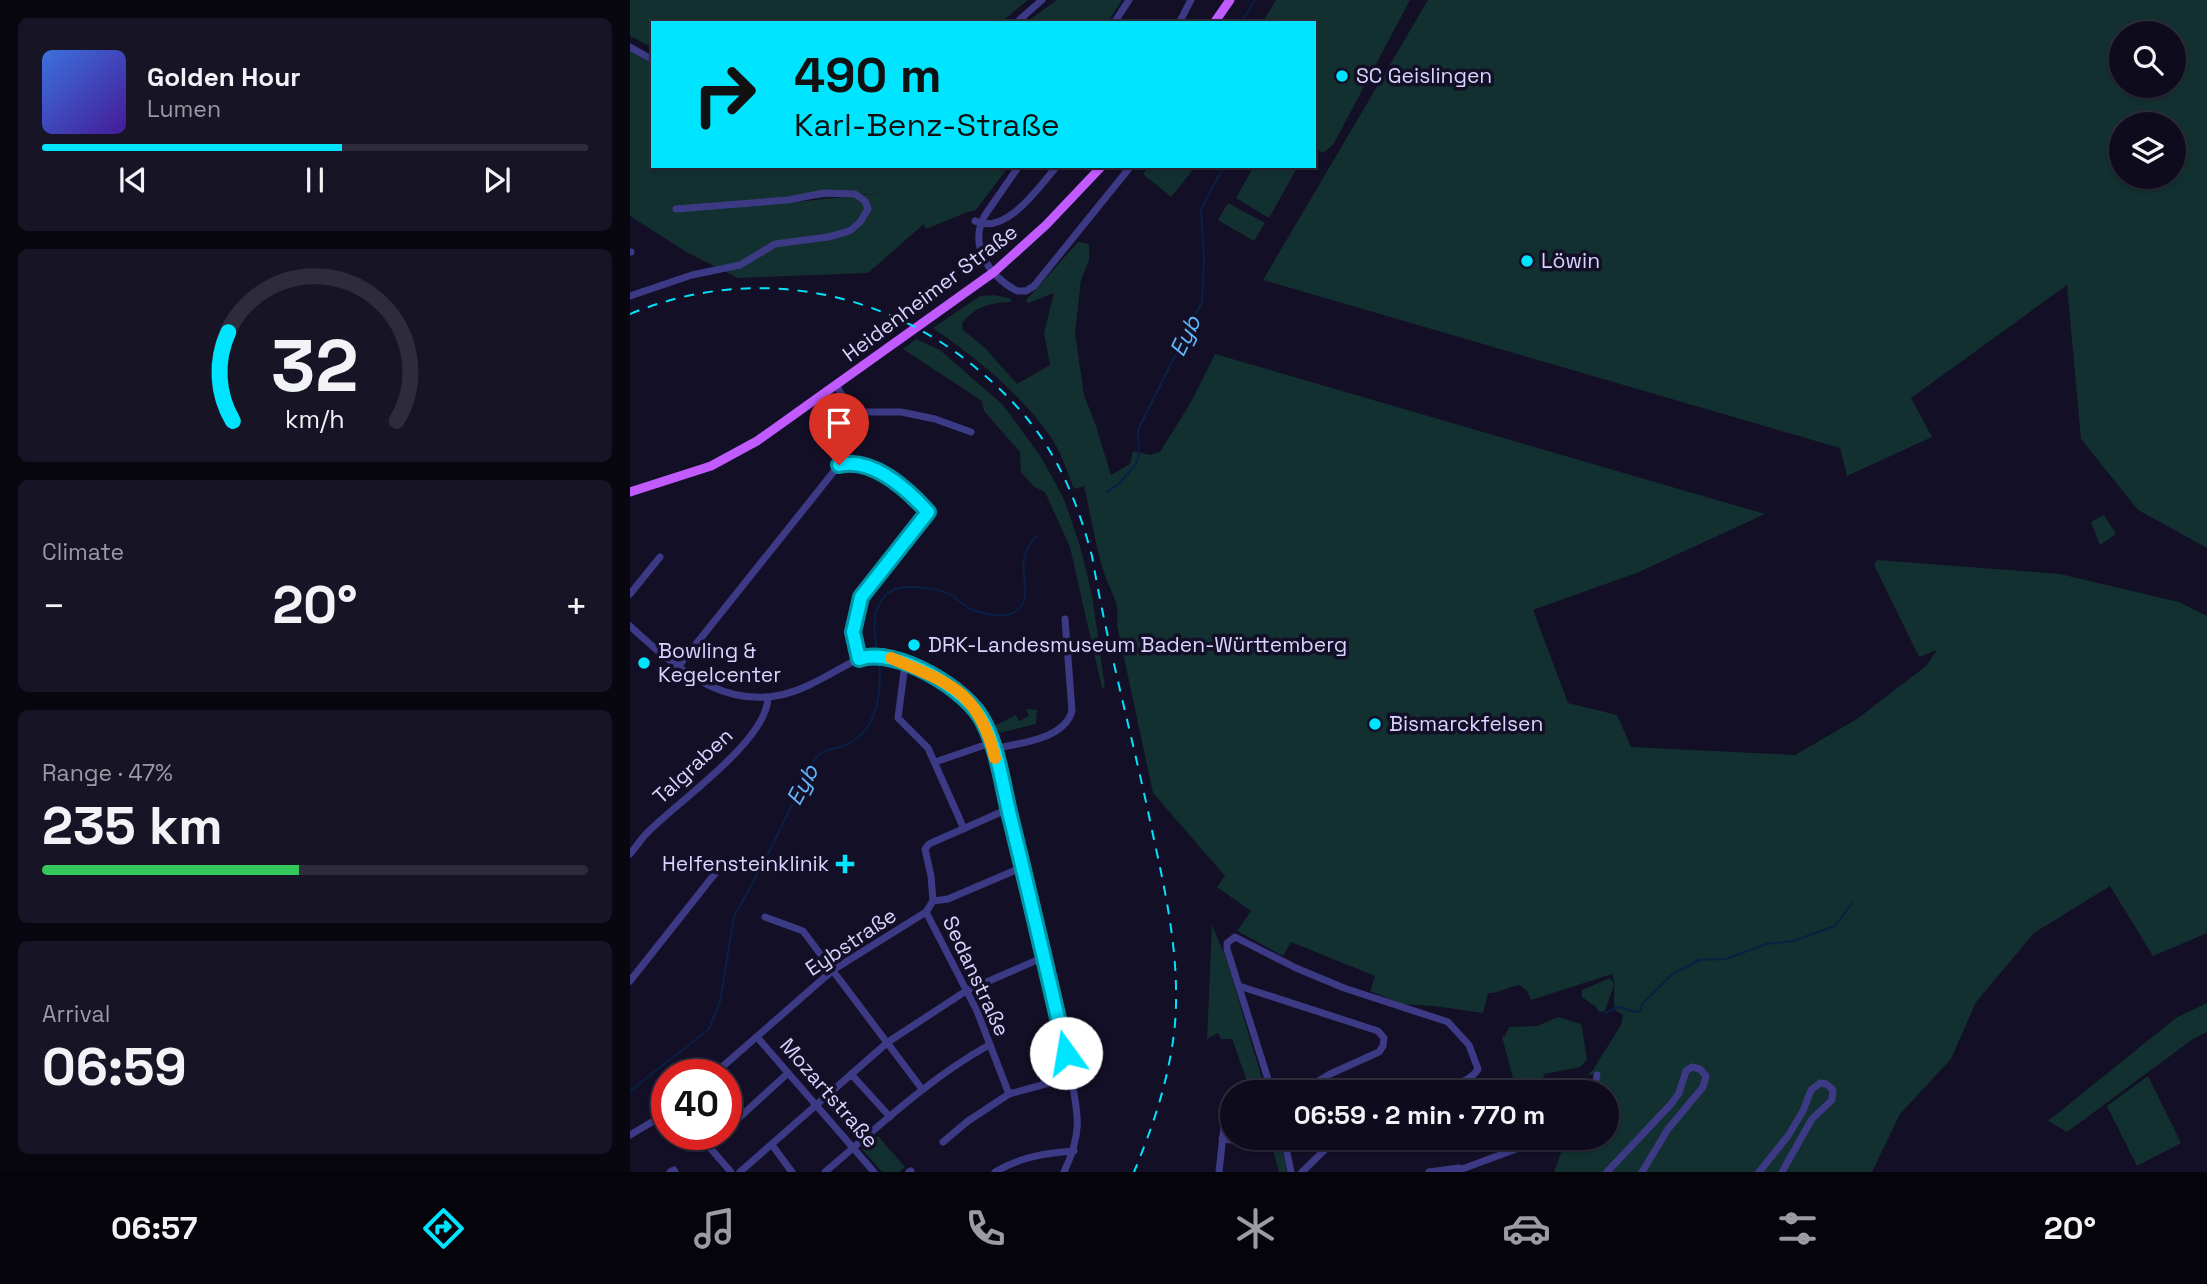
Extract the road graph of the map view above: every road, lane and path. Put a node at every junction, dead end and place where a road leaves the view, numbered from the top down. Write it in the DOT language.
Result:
graph roads {
  1 [pos="1042,0"];
  2 [pos="1129,0"];
  3 [pos="1230,0"];
  4 [pos="1189,4"];
  5 [pos="1018,21"];
  6 [pos="1115,21"];
  7 [pos="1180,21"];
  8 [pos="1215,21"];
  9 [pos="630,47"];
  10 [pos="651,59"];
  11 [pos="1018,168"];
  12 [pos="1056,168"];
  13 [pos="1100,168"];
  14 [pos="1129,168"];
  15 [pos="676,209"];
  16 [pos="978,222"];
  17 [pos="993,272"];
  18 [pos="630,296"];
  19 [pos="836,385"];
  20 [pos="971,432"];
  21 [pos="630,492"];
  22 [pos="660,557"];
  23 [pos="630,594"];
  24 [pos="1065,620"];
  25 [pos="630,626"];
  26 [pos="859,659"];
  27 [pos="905,664"];
  28 [pos="677,668"];
  29 [pos="768,698"];
  30 [pos="982,746"];
  31 [pos="993,749"];
  32 [pos="935,762"];
  33 [pos="1008,809"];
  34 [pos="964,829"];
  35 [pos="630,854"];
  36 [pos="1023,867"];
  37 [pos="716,871"];
  38 [pos="933,901"];
  39 [pos="926,912"];
  40 [pos="765,917"];
  41 [pos="1044,957"];
  42 [pos="833,970"];
  43 [pos="630,981"];
  44 [pos="1239,986"];
  45 [pos="966,991"];
  46 [pos="757,1037"];
  47 [pos="888,1042"];
  48 [pos="989,1045"];
  49 [pos="731,1059"];
  50 [pos="787,1074"];
  51 [pos="851,1074"];
  52 [pos="1597,1075"];
  53 [pos="1071,1077"];
  54 [pos="1268,1080"];
  55 [pos="1320,1080"];
  56 [pos="1465,1080"];
  57 [pos="1596,1080"];
  58 [pos="922,1089"];
  59 [pos="1009,1094"];
  60 [pos="814,1106"];
  61 [pos="742,1115"];
  62 [pos="890,1117"];
  63 [pos="651,1123"];
  64 [pos="630,1135"];
  65 [pos="943,1142"];
  66 [pos="772,1145"];
  67 [pos="853,1148"];
  68 [pos="712,1150"];
  69 [pos="1221,1150"];
  70 [pos="1286,1150"];
  71 [pos="1325,1150"];
  72 [pos="1512,1150"];
  73 [pos="1074,1151"];
  74 [pos="1458,1170"];
  75 [pos="670,1172"];
  76 [pos="675,1172"];
  77 [pos="731,1172"];
  78 [pos="740,1172"];
  79 [pos="792,1172"];
  80 [pos="825,1172"];
  81 [pos="874,1172"];
  82 [pos="995,1172"];
  83 [pos="1064,1172"];
  84 [pos="1219,1172"];
  85 [pos="1291,1172"];
  86 [pos="1302,1172"];
  87 [pos="1429,1172"];
  88 [pos="1607,1172"];
  89 [pos="1642,1172"];
  90 [pos="1759,1172"];
  91 [pos="1782,1172"];
  1 -- 5 [label="street"];
  2 -- 6 [label="street"];
  3 -- 8 [label="main road"];
  4 -- 7 [label="street"];
  9 -- 10 [label="street"];
  11 -- 16 [label="street"];
  12 -- 16 [label="street, Heidenheimer Straße"];
  13 -- 17 [label="main road, Heidenheimer Straße"];
  14 -- 17 [label="street"];
  15 -- 18 [label="street"];
  16 -- 17 [label="street"];
  17 -- 19 [label="main road, Heidenheimer Straße"];
  19 -- 20 [label="street, Heidenheimer Straße"];
  19 -- 21 [label="main road, Heidenheimer Straße"];
  22 -- 23 [label="street"];
  24 -- 31 [label="street"];
  25 -- 28 [label="street"];
  26 -- 27 [label="street"];
  26 -- 28 [label="street"];
  26 -- 29 [label="street"];
  27 -- 31 [label="street"];
  27 -- 32 [label="street"];
  28 -- 29 [label="street"];
  29 -- 35 [label="street, Talgraben"];
  30 -- 32 [label="street"];
  31 -- 33 [label="street"];
  32 -- 34 [label="street"];
  33 -- 34 [label="street"];
  33 -- 36 [label="street"];
  34 -- 38 [label="street, Sedanstraße"];
  36 -- 38 [label="street"];
  36 -- 41 [label="street"];
  37 -- 43 [label="street"];
  38 -- 39 [label="street, Eybstraße"];
  39 -- 42 [label="street, Eybstraße"];
  39 -- 45 [label="street, Sedanstraße"];
  40 -- 42 [label="street"];
  41 -- 45 [label="street"];
  41 -- 53 [label="street"];
  42 -- 46 [label="street, Eybstraße"];
  42 -- 47 [label="street"];
  44 -- 54 [label="street"];
  44 -- 55 [label="street"];
  44 -- 56 [label="street"];
  45 -- 47 [label="street"];
  45 -- 48 [label="street, Sedanstraße"];
  46 -- 49 [label="street, Eybstraße"];
  46 -- 50 [label="street, Mozartstraße"];
  47 -- 51 [label="street"];
  47 -- 58 [label="street"];
  48 -- 58 [label="street"];
  48 -- 59 [label="street, Sedanstraße"];
  50 -- 60 [label="street, Mozartstraße"];
  50 -- 61 [label="street"];
  51 -- 60 [label="street"];
  51 -- 62 [label="street"];
  52 -- 57 [label="street"];
  53 -- 59 [label="street"];
  53 -- 73 [label="street"];
  58 -- 62 [label="street"];
  59 -- 65 [label="street"];
  60 -- 66 [label="street"];
  60 -- 67 [label="street, Mozartstraße"];
  62 -- 67 [label="street"];
  63 -- 64 [label="street"];
  66 -- 78 [label="street"];
  66 -- 79 [label="street"];
  67 -- 80 [label="street"];
  67 -- 81 [label="street, Mozartstraße"];
  68 -- 77 [label="street"];
  69 -- 84 [label="street"];
  70 -- 85 [label="street"];
  71 -- 86 [label="street"];
  72 -- 74 [label="street"];
  73 -- 82 [label="street"];
  73 -- 83 [label="street"];
  74 -- 87 [label="street"];
  75 -- 76 [label="street"];
  88 -- 89 [label="street"];
  90 -- 91 [label="street"];
}
